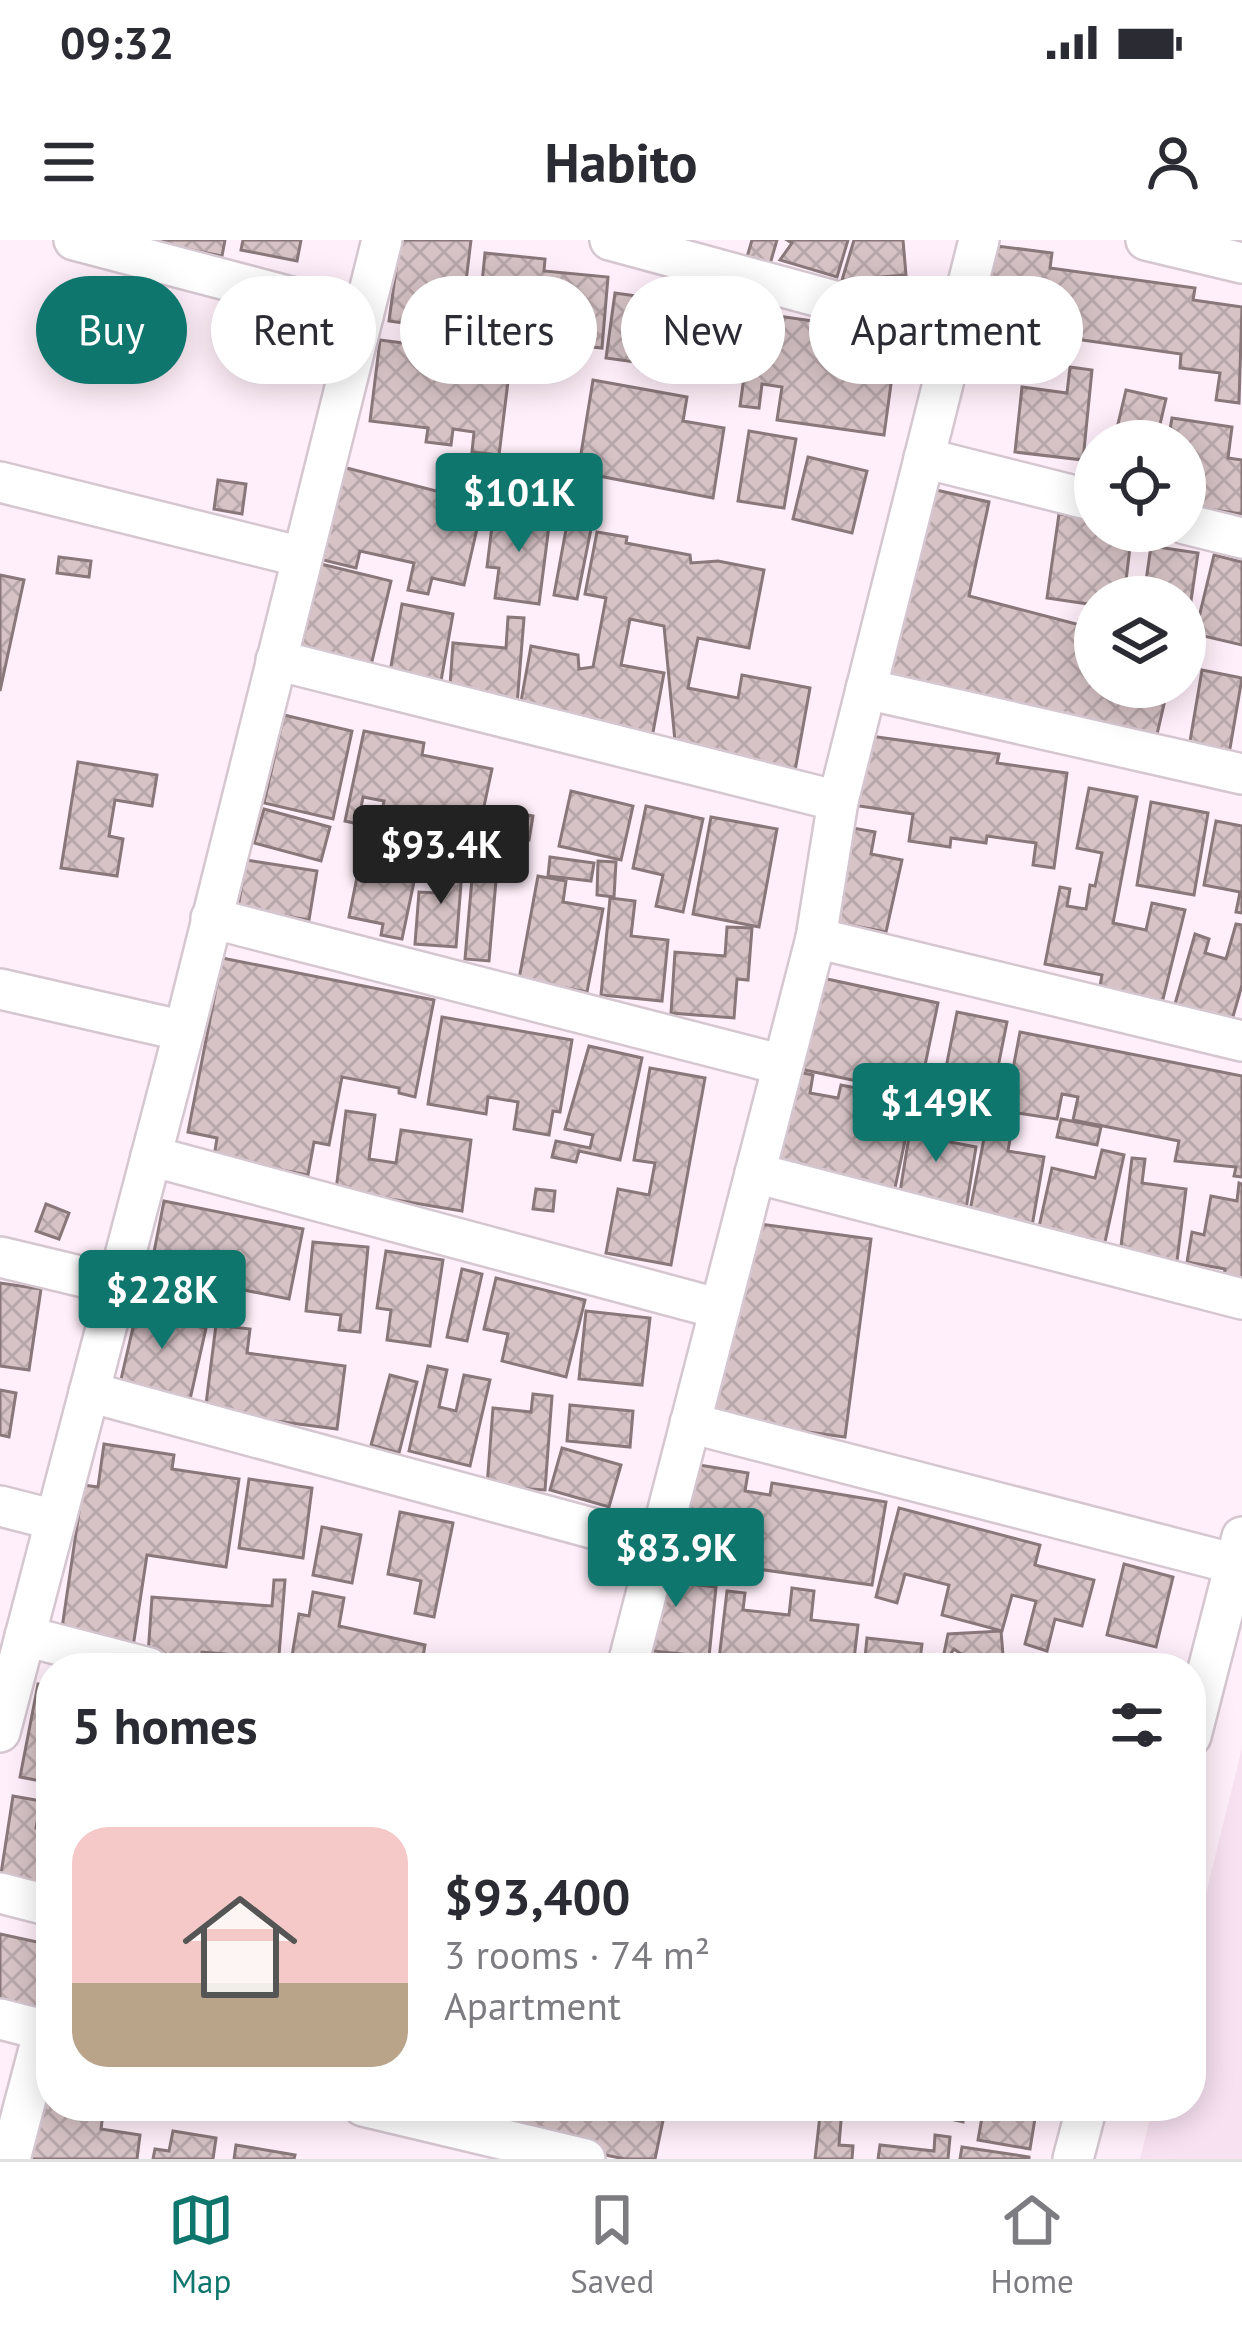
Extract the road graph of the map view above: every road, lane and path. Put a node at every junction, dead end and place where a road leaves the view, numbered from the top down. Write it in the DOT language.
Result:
graph roads {
  1 [pos="74,240"];
  2 [pos="382,240"];
  3 [pos="610,240"];
  4 [pos="979,240"];
  5 [pos="1146,240"];
  6 [pos="1242,263"];
  7 [pos="211,276"];
  8 [pos="373,276"];
  9 [pos="970,276"];
  10 [pos="809,294"];
  11 [pos="346,384"];
  12 [pos="943,384"];
  13 [pos="924,458"];
  14 [pos="0,482"];
  15 [pos="1074,496"];
  16 [pos="1206,529"];
  17 [pos="1242,538"];
  18 [pos="302,557"];
  19 [pos="276,660"];
  20 [pos="866,689"];
  21 [pos="1242,774"];
  22 [pos="838,801"];
  23 [pos="212,918"];
  24 [pos="816,938"];
  25 [pos="0,989"];
  26 [pos="184,1031"];
  27 [pos="1242,1041"];
  28 [pos="783,1065"];
  29 [pos="151,1156"];
  30 [pos="755,1173"];
  31 [pos="0,1257"];
  32 [pos="117,1285"];
  33 [pos="1242,1299"];
  34 [pos="720,1309"];
  35 [pos="89,1392"];
  36 [pos="690,1423"];
  37 [pos="0,1506"];
  38 [pos="55,1520"];
  39 [pos="658,1546"];
  40 [pos="1239,1550"];
  41 [pos="25,1636"];
  42 [pos="91,1653"];
  43 [pos="640,1653"];
  44 [pos="1206,1678"];
  45 [pos="0,1732"];
  46 [pos="0,1893"];
  47 [pos="36,1902"];
  48 [pos="0,2019"];
  49 [pos="36,2028"];
  50 [pos="36,2069"];
  51 [pos="437,2121"];
  52 [pos="1083,2121"];
  53 [pos="506,2135"];
  54 [pos="10,2159"];
  55 [pos="585,2159"];
  56 [pos="1073,2159"];
  1 -- 7 [label="street"];
  2 -- 8 [label="street"];
  3 -- 10 [label="street"];
  4 -- 9 [label="street"];
  5 -- 6 [label="street"];
  11 -- 18 [label="street"];
  12 -- 13 [label="street"];
  13 -- 15 [label="street"];
  13 -- 20 [label="street"];
  14 -- 18 [label="street"];
  16 -- 17 [label="street"];
  18 -- 19 [label="street"];
  19 -- 22 [label="street"];
  19 -- 23 [label="street"];
  20 -- 21 [label="street"];
  20 -- 22 [label="street"];
  22 -- 24 [label="street"];
  23 -- 26 [label="street"];
  23 -- 28 [label="street"];
  24 -- 27 [label="street"];
  24 -- 28 [label="street"];
  25 -- 26 [label="street"];
  26 -- 29 [label="street"];
  28 -- 30 [label="street"];
  29 -- 32 [label="street"];
  29 -- 34 [label="street"];
  30 -- 33 [label="street"];
  30 -- 34 [label="street"];
  31 -- 32 [label="street"];
  32 -- 35 [label="street"];
  34 -- 36 [label="street"];
  35 -- 38 [label="street"];
  35 -- 39 [label="street"];
  36 -- 39 [label="street"];
  36 -- 40 [label="street"];
  37 -- 38 [label="street"];
  38 -- 41 [label="street"];
  39 -- 43 [label="street"];
  40 -- 44 [label="street"];
  41 -- 42 [label="street"];
  41 -- 45 [label="street"];
  46 -- 47 [label="street"];
  48 -- 49 [label="street"];
  50 -- 54 [label="street"];
  51 -- 53 [label="street"];
  52 -- 56 [label="street"];
  53 -- 55 [label="street"];
}
